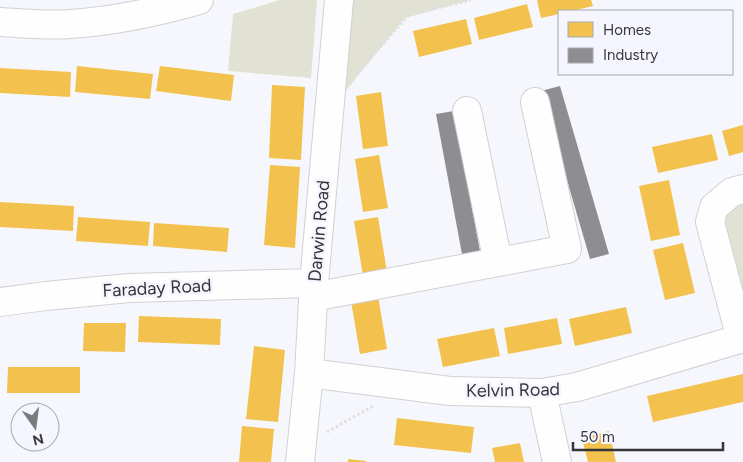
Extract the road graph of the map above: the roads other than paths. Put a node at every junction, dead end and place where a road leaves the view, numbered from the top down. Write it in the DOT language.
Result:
graph roads {
  1 [pos="200,0"];
  2 [pos="339,0"];
  3 [pos="157,6"];
  4 [pos="0,22"];
  5 [pos="535,102"];
  6 [pos="468,111"];
  7 [pos="743,189"];
  8 [pos="498,262"];
  9 [pos="314,290"];
  10 [pos="0,302"];
  11 [pos="742,338"];
  12 [pos="309,373"];
  13 [pos="542,393"];
  14 [pos="301,454"];
  15 [pos="557,462"];
  1 -- 3 [label="street"];
  2 -- 9 [label="street, Darwin Road"];
  3 -- 4 [label="street"];
  5 -- 8 [label="street, Faraday Road"];
  6 -- 8 [label="street"];
  7 -- 11 [label="street, Kelvin Road"];
  8 -- 9 [label="street, Faraday Road"];
  9 -- 10 [label="street, Faraday Road"];
  9 -- 12 [label="street, Darwin Road"];
  11 -- 13 [label="street, Kelvin Road"];
  12 -- 13 [label="street, Kelvin Road"];
  12 -- 14 [label="street, Darwin Road"];
  13 -- 15 [label="street"];
}
